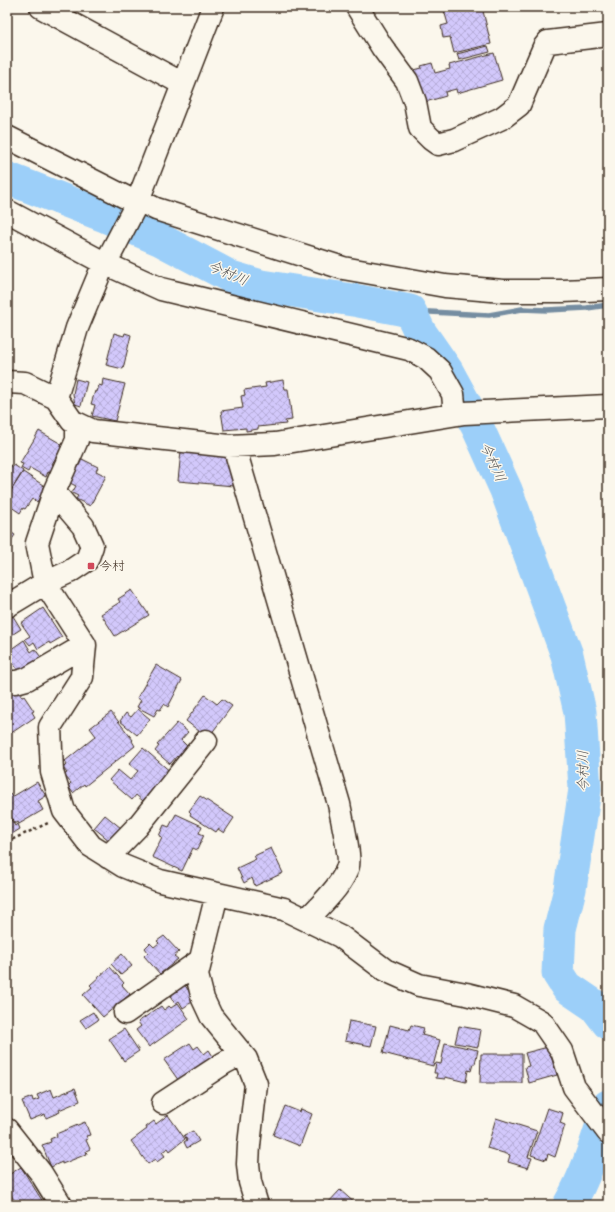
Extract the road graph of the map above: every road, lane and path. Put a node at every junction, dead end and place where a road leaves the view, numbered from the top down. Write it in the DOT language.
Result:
graph roads {
  1 [pos="41,7"];
  2 [pos="213,7"];
  3 [pos="357,7"];
  4 [pos="608,35"];
  5 [pos="183,84"];
  6 [pos="7,137"];
  7 [pos="138,202"];
  8 [pos="7,211"];
  9 [pos="107,259"];
  10 [pos="608,289"];
  11 [pos="7,382"];
  12 [pos="56,398"];
  13 [pos="608,406"];
  14 [pos="460,413"];
  15 [pos="77,424"];
  16 [pos="234,446"];
  17 [pos="54,492"];
  18 [pos="45,583"];
  19 [pos="7,606"];
  20 [pos="85,645"];
  21 [pos="7,682"];
  22 [pos="206,741"];
  23 [pos="67,814"];
  24 [pos="7,842"];
  25 [pos="108,857"];
  26 [pos="217,894"];
  27 [pos="307,920"];
  28 [pos="201,960"];
  29 [pos="125,1013"];
  30 [pos="242,1054"];
  31 [pos="163,1103"];
  32 [pos="7,1130"];
  33 [pos="608,1132"];
  34 [pos="62,1205"];
  35 [pos="257,1205"];
  1 -- 5 [label="street"];
  2 -- 5 [label="street"];
  3 -- 4 [label="street"];
  5 -- 7 [label="street"];
  6 -- 7 [label="street"];
  7 -- 9 [label="street"];
  7 -- 10 [label="street"];
  8 -- 9 [label="street"];
  9 -- 12 [label="street"];
  9 -- 14 [label="street"];
  11 -- 12 [label="street"];
  12 -- 15 [label="street"];
  13 -- 14 [label="street"];
  14 -- 16 [label="street"];
  15 -- 16 [label="street"];
  15 -- 17 [label="street"];
  16 -- 27 [label="street"];
  17 -- 18 [label="street"];
  17 -- 18 [label="street"];
  18 -- 19 [label="street"];
  18 -- 20 [label="street"];
  20 -- 21 [label="street"];
  20 -- 23 [label="street"];
  22 -- 25 [label="street"];
  23 -- 24 [label="path"];
  23 -- 25 [label="street"];
  25 -- 26 [label="street"];
  26 -- 27 [label="street"];
  26 -- 28 [label="street"];
  27 -- 33 [label="street"];
  28 -- 29 [label="street"];
  28 -- 30 [label="street"];
  30 -- 31 [label="street"];
  30 -- 35 [label="street"];
  32 -- 34 [label="street"];
}
